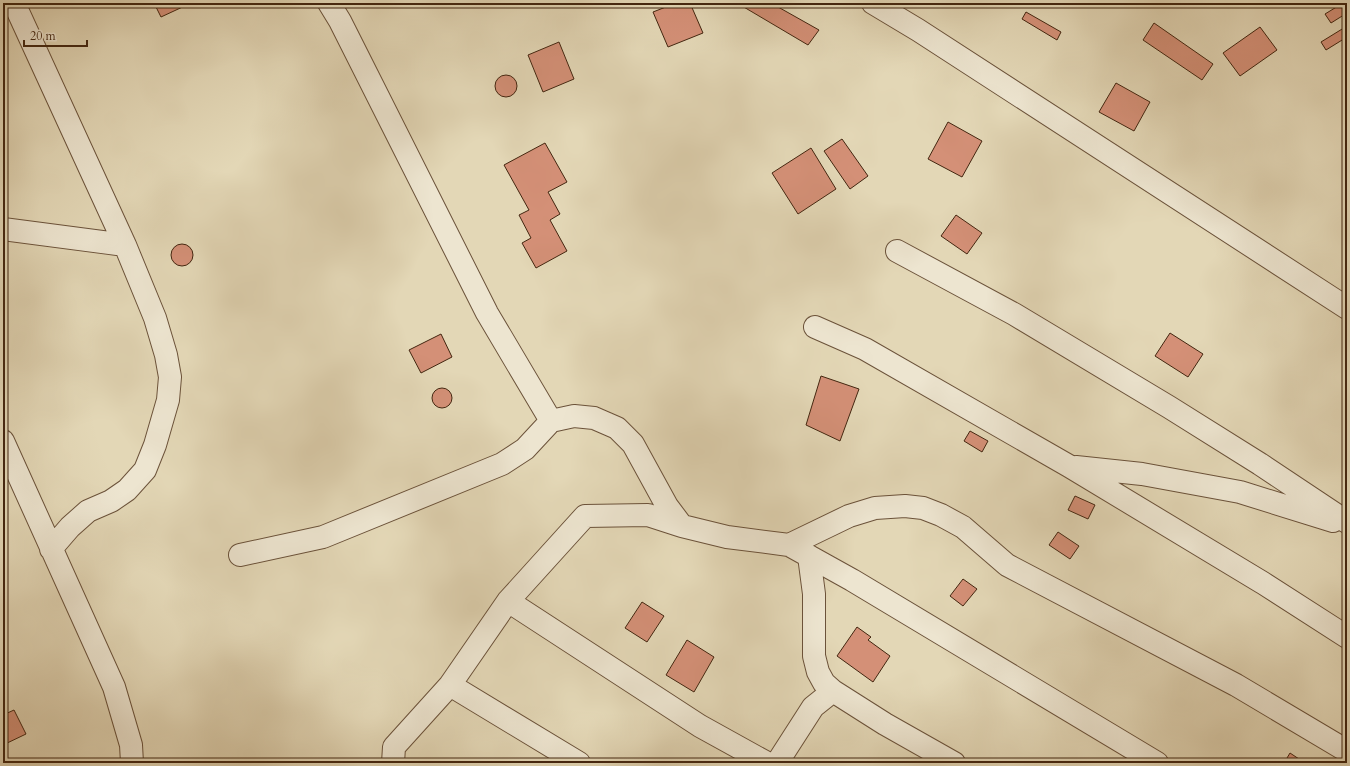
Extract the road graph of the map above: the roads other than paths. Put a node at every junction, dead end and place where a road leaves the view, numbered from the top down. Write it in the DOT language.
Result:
graph roads {
  1 [pos="14,3"];
  2 [pos="329,3"];
  3 [pos="873,3"];
  4 [pos="3,229"];
  5 [pos="125,245"];
  6 [pos="897,251"];
  7 [pos="1347,308"];
  8 [pos="815,327"];
  9 [pos="551,421"];
  10 [pos="3,441"];
  11 [pos="1069,466"];
  12 [pos="1347,522"];
  13 [pos="1347,525"];
  14 [pos="682,526"];
  15 [pos="789,545"];
  16 [pos="52,549"];
  17 [pos="240,555"];
  18 [pos="809,556"];
  19 [pos="508,601"];
  20 [pos="1347,637"];
  21 [pos="450,685"];
  22 [pos="833,691"];
  23 [pos="1347,751"];
  24 [pos="132,763"];
  25 [pos="393,763"];
  26 [pos="579,763"];
  27 [pos="767,763"];
  28 [pos="777,763"];
  29 [pos="954,763"];
  30 [pos="1157,763"];
  1 -- 5 [label="street"];
  2 -- 9 [label="street"];
  3 -- 7 [label="street"];
  4 -- 5 [label="street"];
  5 -- 16 [label="street"];
  6 -- 12 [label="street"];
  8 -- 11 [label="street"];
  9 -- 14 [label="street"];
  9 -- 17 [label="street"];
  10 -- 16 [label="street"];
  11 -- 13 [label="street"];
  11 -- 20 [label="street"];
  14 -- 15 [label="street"];
  14 -- 19 [label="street"];
  15 -- 18 [label="street"];
  15 -- 23 [label="street"];
  16 -- 24 [label="street"];
  18 -- 22 [label="street"];
  18 -- 30 [label="street"];
  19 -- 21 [label="street"];
  19 -- 27 [label="street"];
  21 -- 25 [label="street"];
  21 -- 26 [label="street"];
  22 -- 28 [label="street"];
  22 -- 29 [label="street"];
}
